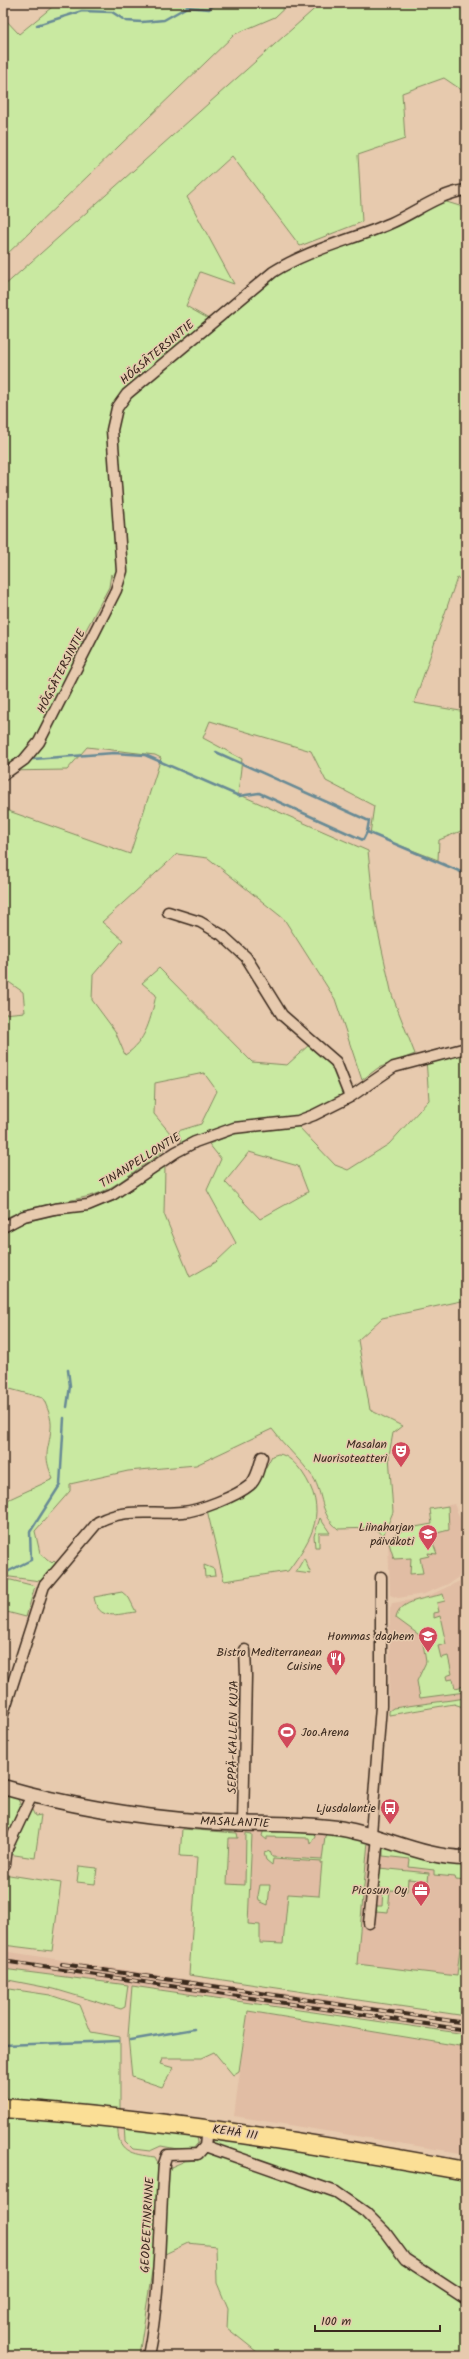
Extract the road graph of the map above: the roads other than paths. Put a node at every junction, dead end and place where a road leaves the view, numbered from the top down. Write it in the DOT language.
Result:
graph roads {
  1 [pos="466,190"];
  2 [pos="3,775"];
  3 [pos="168,912"];
  4 [pos="466,1048"];
  5 [pos="350,1097"];
  6 [pos="3,1227"];
  7 [pos="262,1458"];
  8 [pos="381,1577"];
  9 [pos="245,1650"];
  10 [pos="3,1714"];
  11 [pos="3,1787"];
  12 [pos="32,1795"];
  13 [pos="243,1823"];
  14 [pos="374,1836"];
  15 [pos="466,1858"];
  16 [pos="5,1864"];
  17 [pos="369,1923"];
  18 [pos="3,2108"];
  19 [pos="207,2128"];
  20 [pos="205,2146"];
  21 [pos="466,2171"];
  22 [pos="466,2299"];
  23 [pos="148,2356"];
  1 -- 2 [label="street, HÖGSÄTERSINTIE"];
  3 -- 5 [label="street"];
  4 -- 5 [label="street, TINANPELLONTIE"];
  5 -- 6 [label="street, TINANPELLONTIE"];
  7 -- 10 [label="street"];
  8 -- 14 [label="street"];
  9 -- 13 [label="street, SEPPÄ-KALLEN KUJA"];
  11 -- 12 [label="street, MASALANTIE"];
  12 -- 13 [label="street, MASALANTIE"];
  12 -- 16 [label="street"];
  13 -- 14 [label="street, MASALANTIE"];
  14 -- 15 [label="street, MASALANTIE"];
  14 -- 17 [label="street"];
  18 -- 19 [label="highway, KEHÄ III"];
  19 -- 20 [label="street"];
  19 -- 21 [label="highway, KEHÄ III"];
  20 -- 22 [label="street"];
  20 -- 23 [label="street, GEODEETINRINNE"];
}
